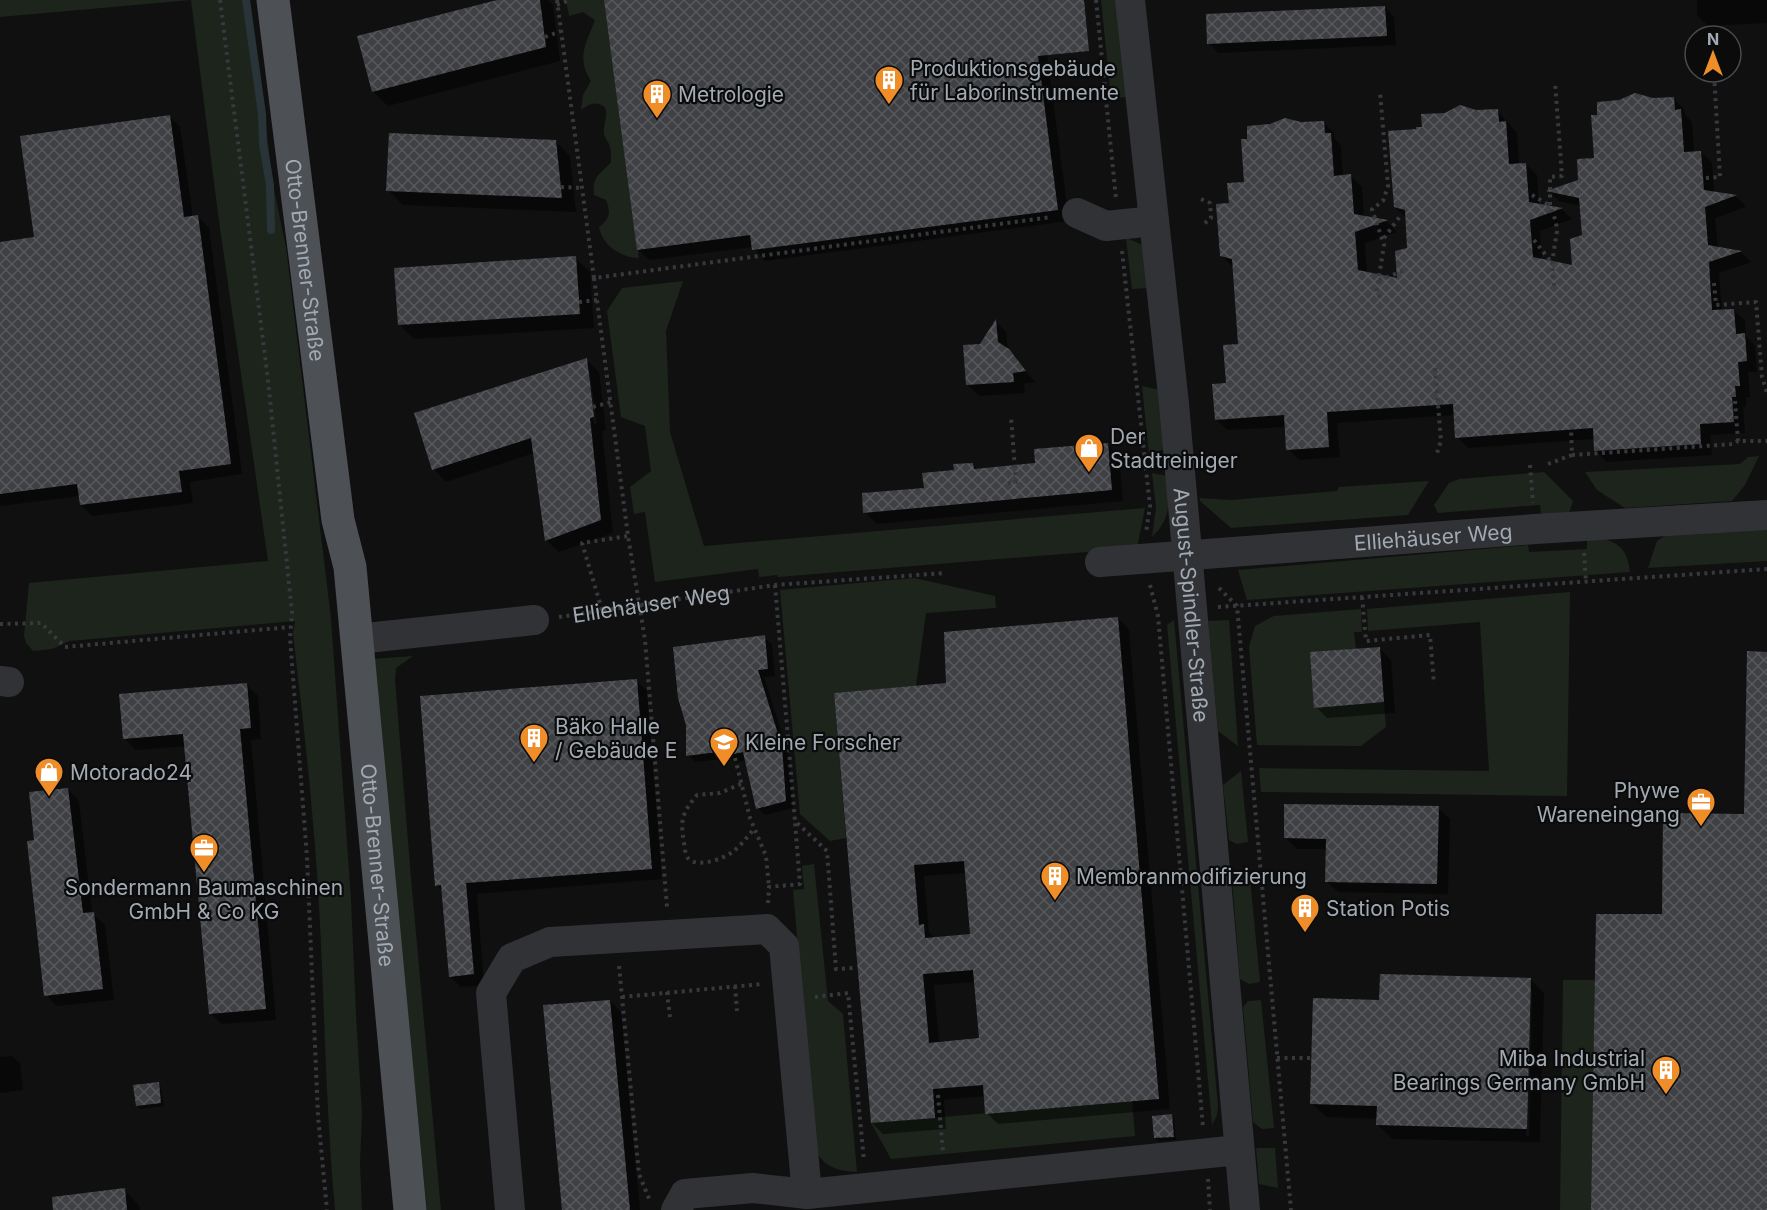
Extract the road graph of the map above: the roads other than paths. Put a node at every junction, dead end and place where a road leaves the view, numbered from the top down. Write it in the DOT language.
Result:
graph roads {
  1 [pos="273,0"];
  2 [pos="1130,0"];
  3 [pos="1077,213"];
  4 [pos="1154,221"];
  5 [pos="1767,515"];
  6 [pos="338,520"];
  7 [pos="1186,556"];
  8 [pos="1100,562"];
  9 [pos="534,620"];
  10 [pos="357,639"];
  11 [pos="1239,1150"];
  12 [pos="807,1194"];
  13 [pos="389,1210"];
  14 [pos="410,1210"];
  15 [pos="510,1210"];
  16 [pos="675,1210"];
  17 [pos="1245,1210"];
  1 -- 6 [label="main road, Otto-Brenner-Straße"];
  2 -- 4 [label="street, August-Spindler-Straße"];
  3 -- 4 [label="street"];
  4 -- 7 [label="street, August-Spindler-Straße"];
  5 -- 7 [label="street, Elliehäuser Weg"];
  6 -- 10 [label="main road, Otto-Brenner-Straße"];
  6 -- 13 [label="main road, Otto-Brenner-Straße"];
  7 -- 8 [label="street, Elliehäuser Weg"];
  7 -- 11 [label="street, August-Spindler-Straße"];
  9 -- 10 [label="street"];
  10 -- 14 [label="main road, Otto-Brenner-Straße"];
  11 -- 12 [label="street"];
  11 -- 17 [label="street, August-Spindler-Straße"];
  12 -- 15 [label="street"];
  12 -- 16 [label="street"];
}
